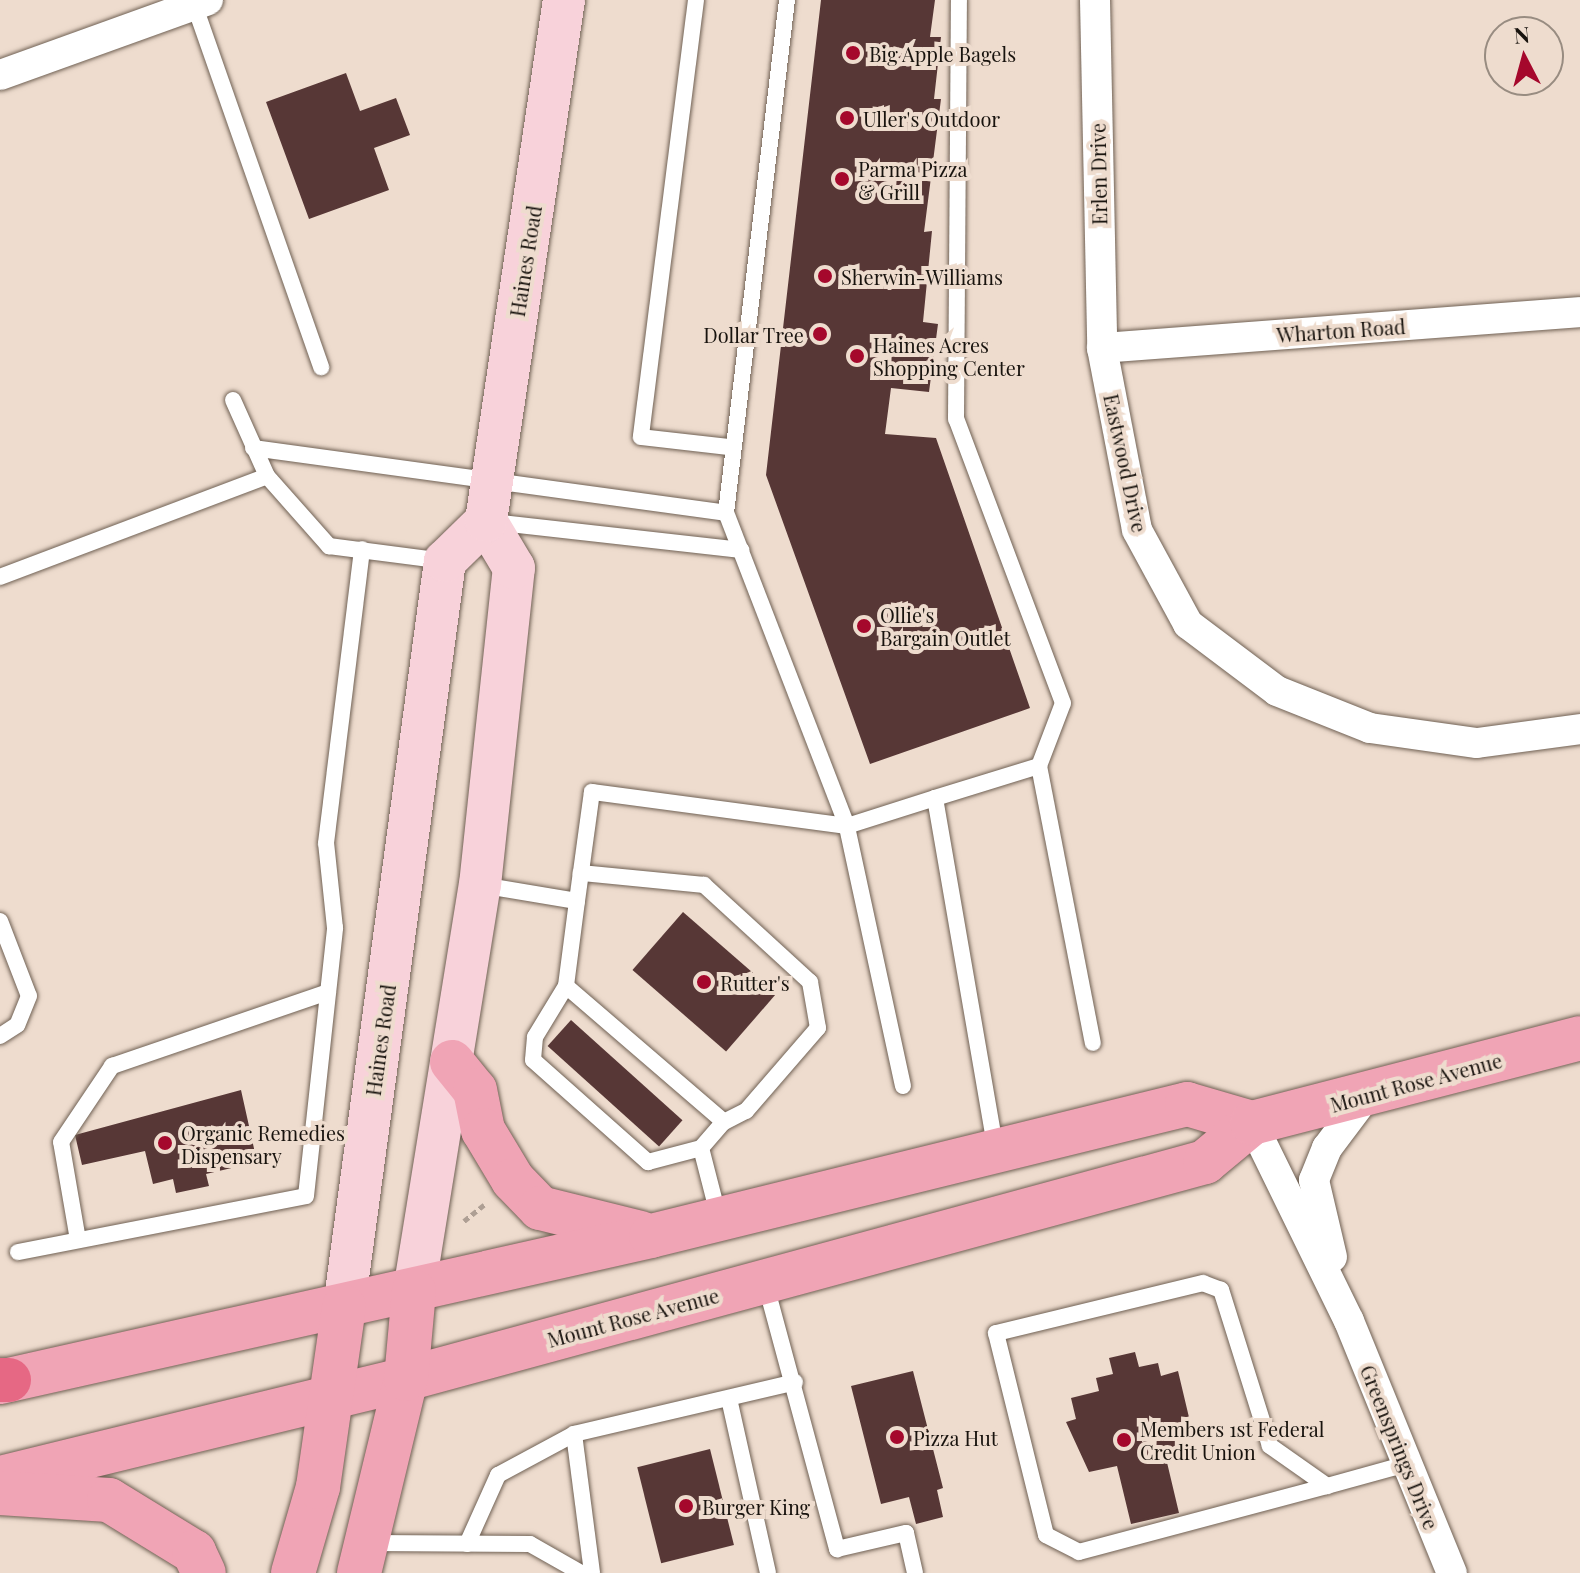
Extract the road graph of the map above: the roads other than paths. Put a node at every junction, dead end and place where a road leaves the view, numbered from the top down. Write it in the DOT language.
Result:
graph roads {
  1 [pos="564,0"];
  2 [pos="696,0"];
  3 [pos="787,0"];
  4 [pos="959,0"];
  5 [pos="1095,0"];
  6 [pos="198,1"];
  7 [pos="0,75"];
  8 [pos="1580,312"];
  9 [pos="1102,348"];
  10 [pos="321,367"];
  11 [pos="233,400"];
  12 [pos="729,447"];
  13 [pos="253,448"];
  14 [pos="267,476"];
  15 [pos="489,503"];
  16 [pos="726,513"];
  17 [pos="362,549"];
  18 [pos="741,550"];
  19 [pos="445,561"];
  20 [pos="0,577"];
  21 [pos="1580,729"];
  22 [pos="1039,766"];
  23 [pos="935,798"];
  24 [pos="847,826"];
  25 [pos="581,873"];
  26 [pos="480,885"];
  27 [pos="577,901"];
  28 [pos="0,921"];
  29 [pos="566,986"];
  30 [pos="328,992"];
  31 [pos="0,1036"];
  32 [pos="1580,1038"];
  33 [pos="1093,1043"];
  34 [pos="452,1062"];
  35 [pos="903,1086"];
  36 [pos="1366,1096"];
  37 [pos="724,1122"];
  38 [pos="1252,1123"];
  39 [pos="995,1147"];
  40 [pos="701,1148"];
  41 [pos="719,1219"];
  42 [pos="651,1236"];
  43 [pos="78,1240"];
  44 [pos="18,1252"];
  45 [pos="765,1281"];
  46 [pos="414,1291"];
  47 [pos="344,1307"];
  48 [pos="1349,1321"];
  49 [pos="406,1379"];
  50 [pos="3,1381"];
  51 [pos="795,1382"];
  52 [pos="334,1397"];
  53 [pos="730,1403"];
  54 [pos="574,1434"];
  55 [pos="1407,1464"];
  56 [pos="0,1478"];
  57 [pos="1327,1486"];
  58 [pos="0,1493"];
  59 [pos="467,1544"];
  60 [pos="364,1558"];
  61 [pos="204,1573"];
  62 [pos="293,1573"];
  63 [pos="581,1573"];
  64 [pos="592,1573"];
  65 [pos="768,1573"];
  66 [pos="915,1573"];
  67 [pos="1452,1573"];
  1 -- 15 [label="main road, Haines Road"];
  2 -- 12 [label="lane"];
  3 -- 12 [label="lane"];
  4 -- 22 [label="lane"];
  5 -- 9 [label="street, Erlen Drive"];
  6 -- 7 [label="street"];
  6 -- 10 [label="lane"];
  8 -- 9 [label="street, Wharton Road"];
  9 -- 21 [label="street, Eastwood Drive"];
  11 -- 13 [label="lane"];
  12 -- 16 [label="lane"];
  13 -- 14 [label="lane"];
  13 -- 15 [label="lane"];
  14 -- 17 [label="lane"];
  14 -- 20 [label="lane"];
  15 -- 16 [label="lane"];
  15 -- 18 [label="lane"];
  15 -- 19 [label="main road"];
  15 -- 26 [label="main road"];
  16 -- 18 [label="lane"];
  17 -- 19 [label="lane"];
  17 -- 30 [label="lane"];
  18 -- 24 [label="lane"];
  19 -- 47 [label="main road, Haines Road"];
  22 -- 23 [label="lane"];
  22 -- 33 [label="lane"];
  23 -- 24 [label="lane"];
  23 -- 39 [label="lane"];
  24 -- 25 [label="lane"];
  24 -- 35 [label="lane"];
  25 -- 27 [label="lane"];
  25 -- 37 [label="lane"];
  26 -- 27 [label="lane"];
  26 -- 34 [label="main road"];
  27 -- 29 [label="lane"];
  28 -- 31 [label="lane"];
  29 -- 37 [label="lane"];
  29 -- 40 [label="lane"];
  30 -- 43 [label="lane"];
  30 -- 43 [label="lane"];
  32 -- 36 [label="main road, Mount Rose Avenue"];
  34 -- 42 [label="main road"];
  34 -- 46 [label="main road"];
  36 -- 38 [label="main road, Mount Rose Avenue"];
  36 -- 48 [label="street, Greensprings Drive"];
  37 -- 40 [label="lane"];
  38 -- 39 [label="main road, Mount Rose Avenue"];
  38 -- 45 [label="main road, Mount Rose Avenue"];
  38 -- 48 [label="street, Greensprings Drive"];
  39 -- 41 [label="main road, Mount Rose Avenue"];
  40 -- 41 [label="lane"];
  41 -- 42 [label="main road, Mount Rose Avenue"];
  42 -- 46 [label="main road, Mount Rose Avenue"];
  43 -- 44 [label="lane"];
  45 -- 49 [label="main road, Mount Rose Avenue"];
  45 -- 51 [label="lane"];
  46 -- 47 [label="main road, Mount Rose Avenue"];
  46 -- 49 [label="main road"];
  47 -- 50 [label="main road, Mount Rose Avenue"];
  47 -- 52 [label="main road, Haines Road"];
  48 -- 55 [label="street, Greensprings Drive"];
  49 -- 52 [label="main road, Mount Rose Avenue"];
  49 -- 60 [label="main road"];
  51 -- 53 [label="lane"];
  51 -- 66 [label="lane"];
  52 -- 56 [label="main road, Mount Rose Avenue"];
  52 -- 62 [label="main road, Haines Road"];
  53 -- 54 [label="lane"];
  53 -- 65 [label="lane"];
  54 -- 59 [label="lane"];
  54 -- 64 [label="lane"];
  55 -- 57 [label="lane"];
  55 -- 67 [label="street, Greensprings Drive"];
  57 -- 57 [label="lane"];
  58 -- 61 [label="main road"];
  59 -- 60 [label="lane"];
  59 -- 63 [label="lane"];
}
